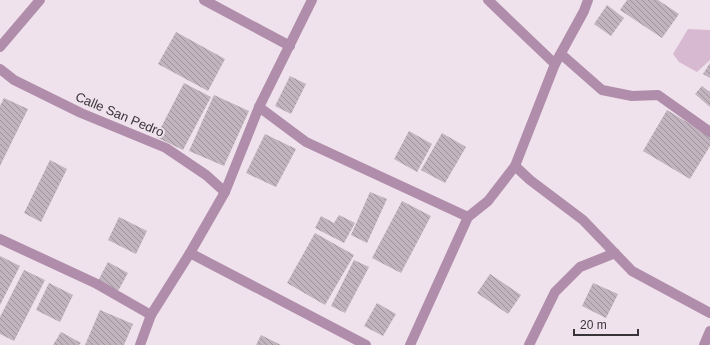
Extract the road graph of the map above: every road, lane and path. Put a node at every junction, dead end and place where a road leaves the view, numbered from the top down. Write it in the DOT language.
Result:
graph roads {
  1 [pos="40,0"];
  2 [pos="204,0"];
  3 [pos="312,0"];
  4 [pos="488,0"];
  5 [pos="588,0"];
  6 [pos="290,46"];
  7 [pos="0,47"];
  8 [pos="561,54"];
  9 [pos="555,64"];
  10 [pos="0,69"];
  11 [pos="259,107"];
  12 [pos="710,132"];
  13 [pos="515,166"];
  14 [pos="225,192"];
  15 [pos="468,217"];
  16 [pos="0,239"];
  17 [pos="190,253"];
  18 [pos="615,253"];
  19 [pos="710,314"];
  20 [pos="151,315"];
  21 [pos="140,345"];
  22 [pos="366,345"];
  23 [pos="410,345"];
  24 [pos="529,345"];
  1 -- 7 [label="street"];
  2 -- 6 [label="street"];
  3 -- 6 [label="street"];
  4 -- 9 [label="street"];
  5 -- 8 [label="street"];
  6 -- 11 [label="street"];
  8 -- 9 [label="street"];
  8 -- 12 [label="street"];
  9 -- 13 [label="street"];
  10 -- 14 [label="street, Calle San Pedro"];
  11 -- 14 [label="street"];
  11 -- 15 [label="street"];
  13 -- 15 [label="street"];
  13 -- 18 [label="street"];
  14 -- 17 [label="street"];
  15 -- 23 [label="street"];
  16 -- 20 [label="street"];
  17 -- 20 [label="street"];
  17 -- 22 [label="street"];
  18 -- 19 [label="street"];
  18 -- 24 [label="street"];
  20 -- 21 [label="street"];
}
